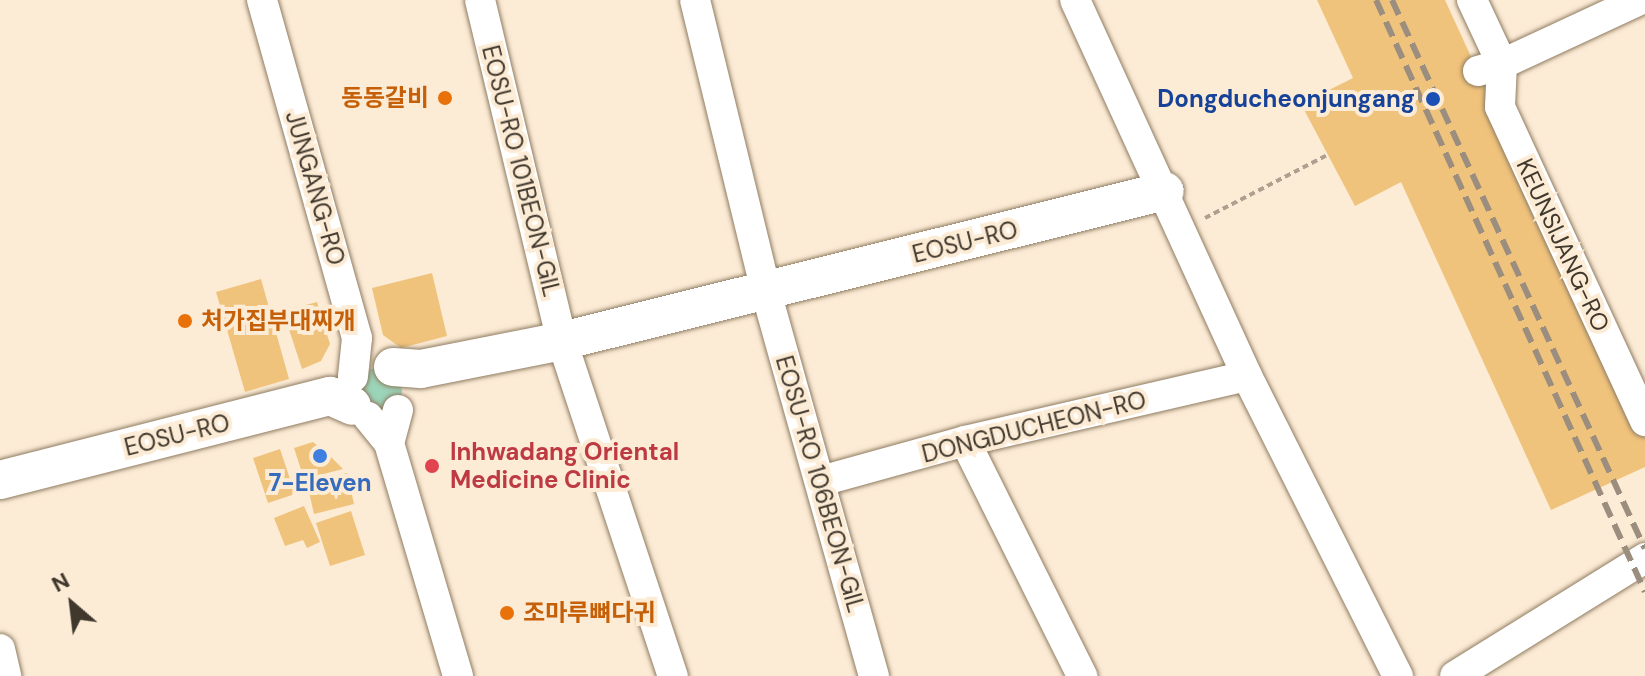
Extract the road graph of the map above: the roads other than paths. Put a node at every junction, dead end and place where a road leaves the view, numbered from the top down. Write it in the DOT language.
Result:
graph roads {
  1 [pos="262,0"];
  2 [pos="480,0"];
  3 [pos="695,0"];
  4 [pos="1075,0"];
  5 [pos="1472,0"];
  6 [pos="1640,0"];
  7 [pos="1490,68"];
  8 [pos="1165,191"];
  9 [pos="766,292"];
  10 [pos="357,338"];
  11 [pos="562,341"];
  12 [pos="1247,376"];
  13 [pos="405,384"];
  14 [pos="351,399"];
  15 [pos="1645,421"];
  16 [pos="965,441"];
  17 [pos="389,443"];
  18 [pos="0,480"];
  19 [pos="821,481"];
  20 [pos="1645,558"];
  21 [pos="0,649"];
  22 [pos="6,676"];
  23 [pos="458,676"];
  24 [pos="673,676"];
  25 [pos="874,676"];
  26 [pos="1082,676"];
  27 [pos="1398,676"];
  28 [pos="1455,676"];
  1 -- 10 [label="street, JUNGANG-RO"];
  2 -- 11 [label="street, EOSU-RO 101BEON-GIL"];
  3 -- 9 [label="street"];
  4 -- 8 [label="street"];
  5 -- 7 [label="street"];
  6 -- 7 [label="street"];
  7 -- 15 [label="street, KEUNSIJANG-RO"];
  8 -- 9 [label="main road, EOSU-RO"];
  8 -- 12 [label="street"];
  9 -- 11 [label="main road, EOSU-RO"];
  9 -- 19 [label="street, EOSU-RO 106BEON-GIL"];
  10 -- 13 [label="street"];
  10 -- 14 [label="street, JUNGANG-RO"];
  11 -- 13 [label="main road, EOSU-RO"];
  11 -- 24 [label="street, EOSU-RO 101BEON-GIL"];
  12 -- 16 [label="street, DONGDUCHEON-RO"];
  12 -- 27 [label="street"];
  13 -- 14 [label="street"];
  13 -- 14 [label="street"];
  13 -- 17 [label="street"];
  14 -- 17 [label="street"];
  14 -- 18 [label="main road, EOSU-RO"];
  16 -- 19 [label="street, DONGDUCHEON-RO"];
  16 -- 26 [label="street"];
  17 -- 23 [label="street"];
  19 -- 25 [label="street, EOSU-RO 106BEON-GIL"];
  20 -- 28 [label="street"];
  21 -- 22 [label="street"];
}
